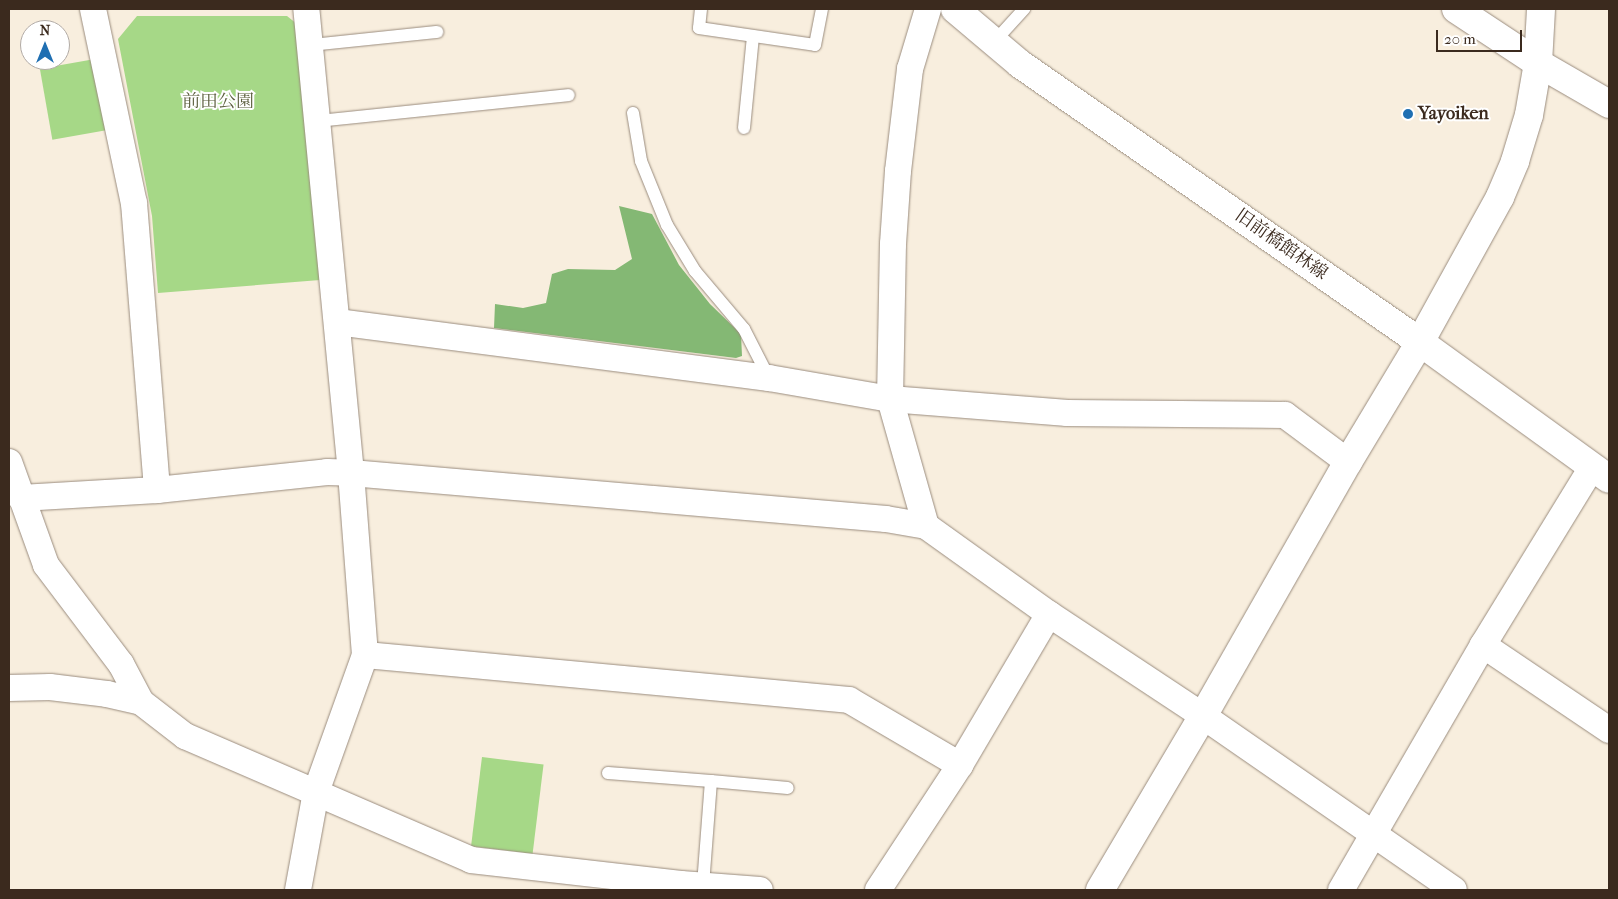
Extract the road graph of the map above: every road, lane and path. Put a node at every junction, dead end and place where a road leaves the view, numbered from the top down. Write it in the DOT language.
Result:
graph roads {
  1 [pos="93,9"];
  2 [pos="306,9"];
  3 [pos="701,9"];
  4 [pos="822,9"];
  5 [pos="928,9"];
  6 [pos="955,9"];
  7 [pos="1024,9"];
  8 [pos="1456,9"];
  9 [pos="1540,9"];
  10 [pos="436,32"];
  11 [pos="753,36"];
  12 [pos="994,42"];
  13 [pos="311,45"];
  14 [pos="1538,63"];
  15 [pos="569,95"];
  16 [pos="1609,104"];
  17 [pos="632,113"];
  18 [pos="318,121"];
  19 [pos="744,128"];
  20 [pos="337,322"];
  21 [pos="1420,342"];
  22 [pos="768,378"];
  23 [pos="890,399"];
  24 [pos="9,462"];
  25 [pos="1348,462"];
  26 [pos="350,472"];
  27 [pos="1600,473"];
  28 [pos="157,490"];
  29 [pos="21,498"];
  30 [pos="926,526"];
  31 [pos="1049,614"];
  32 [pos="1483,645"];
  33 [pos="365,655"];
  34 [pos="9,688"];
  35 [pos="141,702"];
  36 [pos="1203,716"];
  37 [pos="1609,730"];
  38 [pos="960,765"];
  39 [pos="608,773"];
  40 [pos="711,781"];
  41 [pos="788,788"];
  42 [pos="316,792"];
  43 [pos="1374,834"];
  44 [pos="688,887"];
  45 [pos="298,890"];
  46 [pos="760,890"];
  47 [pos="878,890"];
  48 [pos="1100,890"];
  49 [pos="1341,890"];
  50 [pos="1454,890"];
  1 -- 28 [label="street"];
  2 -- 13 [label="street"];
  3 -- 11 [label="lane"];
  4 -- 11 [label="lane"];
  5 -- 23 [label="street"];
  6 -- 12 [label="street, 旧前橋館林線"];
  7 -- 12 [label="lane"];
  8 -- 14 [label="street"];
  9 -- 14 [label="street"];
  10 -- 13 [label="lane"];
  11 -- 19 [label="lane"];
  12 -- 21 [label="street, 旧前橋館林線"];
  13 -- 18 [label="street"];
  14 -- 16 [label="street"];
  14 -- 21 [label="street"];
  15 -- 18 [label="lane"];
  17 -- 22 [label="lane"];
  18 -- 20 [label="street"];
  20 -- 22 [label="street"];
  20 -- 26 [label="street"];
  21 -- 25 [label="street"];
  21 -- 27 [label="street, 旧前橋館林線"];
  22 -- 23 [label="street"];
  23 -- 25 [label="street"];
  23 -- 30 [label="street"];
  24 -- 29 [label="street"];
  25 -- 36 [label="street"];
  26 -- 28 [label="street"];
  26 -- 30 [label="street"];
  26 -- 33 [label="street"];
  27 -- 32 [label="street"];
  28 -- 29 [label="street"];
  29 -- 35 [label="street"];
  30 -- 31 [label="street"];
  31 -- 36 [label="street"];
  31 -- 38 [label="street"];
  32 -- 37 [label="street"];
  32 -- 43 [label="street"];
  33 -- 38 [label="street"];
  33 -- 42 [label="street"];
  34 -- 35 [label="street"];
  35 -- 42 [label="street"];
  36 -- 43 [label="street"];
  36 -- 48 [label="street"];
  38 -- 47 [label="street"];
  39 -- 40 [label="lane"];
  40 -- 41 [label="lane"];
  40 -- 44 [label="lane"];
  42 -- 44 [label="street"];
  42 -- 45 [label="street"];
  43 -- 49 [label="street"];
  43 -- 50 [label="street"];
  44 -- 46 [label="street"];
}
